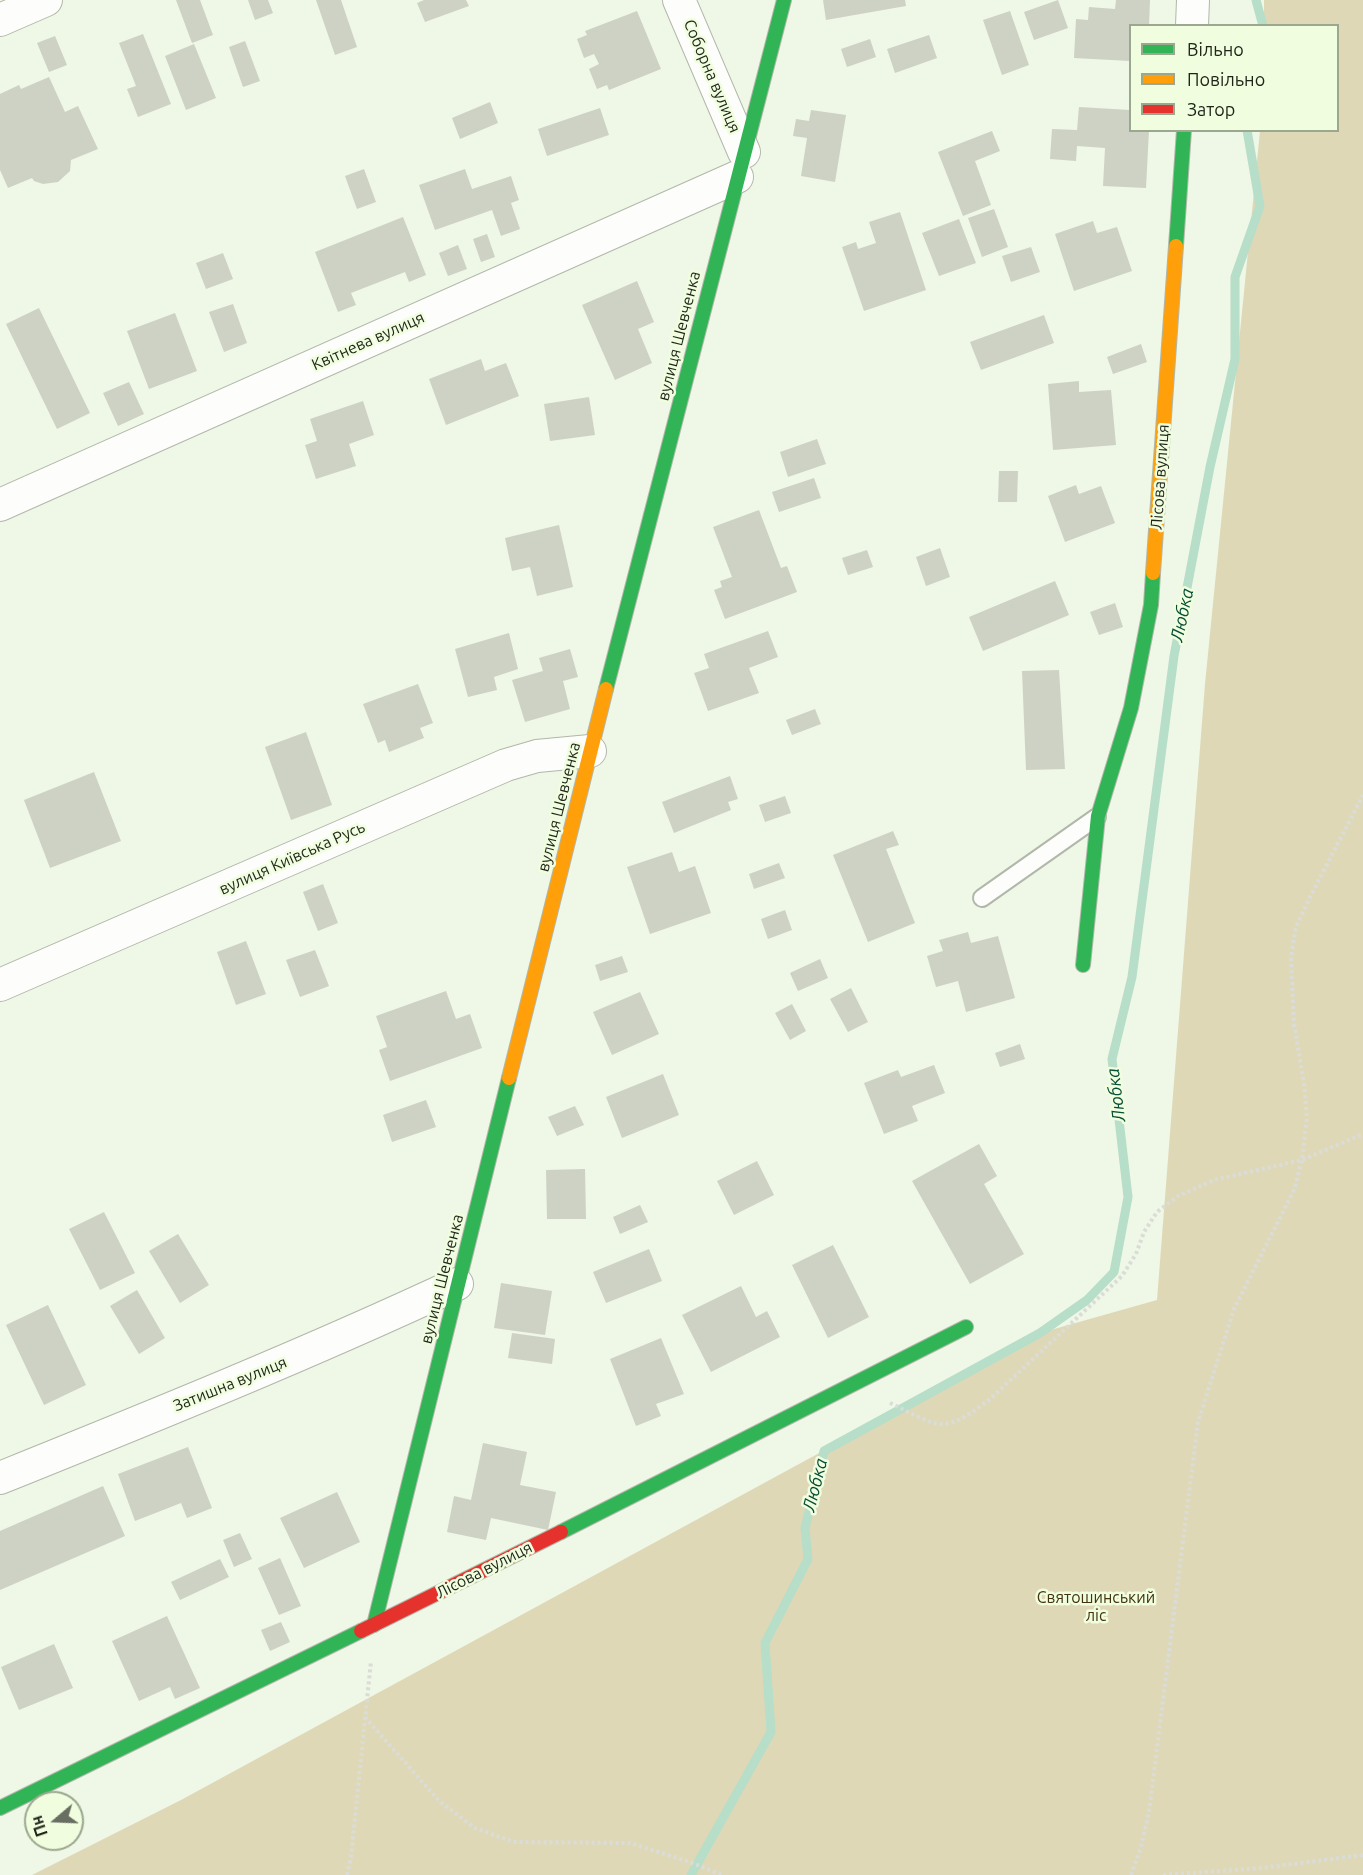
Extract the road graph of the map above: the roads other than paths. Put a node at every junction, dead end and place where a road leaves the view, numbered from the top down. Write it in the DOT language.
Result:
graph roads {
  1 [pos="46,0"];
  2 [pos="679,0"];
  3 [pos="784,0"];
  4 [pos="1193,0"];
  5 [pos="0,20"];
  6 [pos="1192,24"];
  7 [pos="1184,132"];
  8 [pos="741,164"];
  9 [pos="0,505"];
  10 [pos="590,751"];
  11 [pos="1098,816"];
  12 [pos="982,898"];
  13 [pos="1083,965"];
  14 [pos="0,985"];
  15 [pos="457,1284"];
  16 [pos="966,1327"];
  17 [pos="0,1478"];
  18 [pos="374,1625"];
  19 [pos="0,1808"];
  1 -- 5 [label="street"];
  2 -- 8 [label="street, Соборна вулиця"];
  3 -- 8 [label="street, вулиця Шевченка"];
  4 -- 6 [label="street"];
  7 -- 11 [label="street, Лісова вулиця"];
  8 -- 9 [label="street, Квітнева вулиця"];
  8 -- 10 [label="street, вулиця Шевченка"];
  10 -- 14 [label="street, вулиця Київська Русь"];
  10 -- 15 [label="street, вулиця Шевченка"];
  11 -- 12 [label="lane"];
  11 -- 13 [label="street, Лісова вулиця"];
  15 -- 17 [label="street, Затишна вулиця"];
  15 -- 18 [label="street, вулиця Шевченка"];
  16 -- 18 [label="street, Лісова вулиця"];
  18 -- 19 [label="street, Лісова вулиця"];
}
